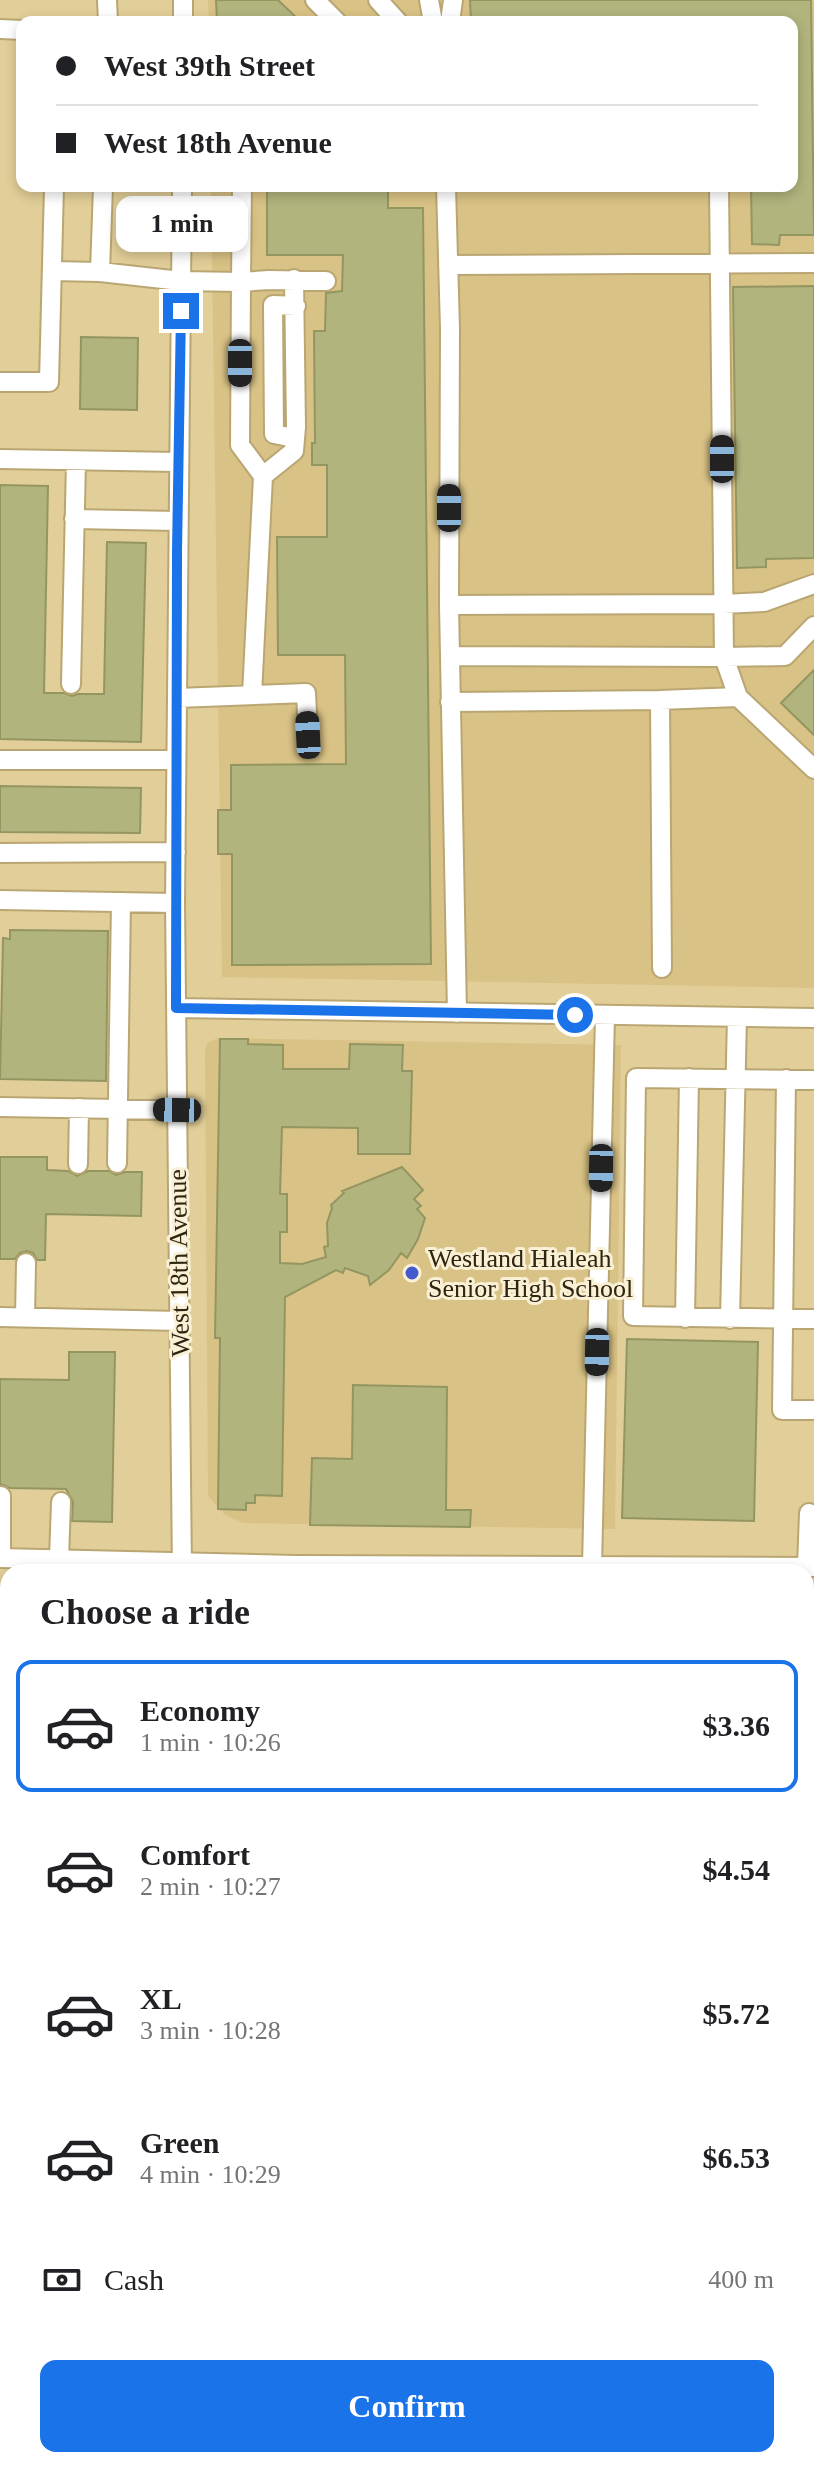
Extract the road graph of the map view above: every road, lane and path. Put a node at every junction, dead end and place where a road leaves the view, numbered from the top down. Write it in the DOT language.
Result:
graph roads {
  1 [pos="315,0"];
  2 [pos="378,0"];
  3 [pos="331,16"];
  4 [pos="393,16"];
  5 [pos="54,192"];
  6 [pos="103,192"];
  7 [pos="182,192"];
  8 [pos="242,192"];
  9 [pos="446,192"];
  10 [pos="719,192"];
  11 [pos="814,263"];
  12 [pos="720,264"];
  13 [pos="448,265"];
  14 [pos="52,271"];
  15 [pos="100,272"];
  16 [pos="294,279"];
  17 [pos="181,281"];
  18 [pos="326,281"];
  19 [pos="241,282"];
  20 [pos="0,382"];
  21 [pos="0,459"];
  22 [pos="76,461"];
  23 [pos="178,462"];
  24 [pos="263,476"];
  25 [pos="74,519"];
  26 [pos="177,521"];
  27 [pos="814,584"];
  28 [pos="723,604"];
  29 [pos="449,605"];
  30 [pos="814,626"];
  31 [pos="450,656"];
  32 [pos="724,657"];
  33 [pos="71,684"];
  34 [pos="252,695"];
  35 [pos="738,697"];
  36 [pos="177,698"];
  37 [pos="660,700"];
  38 [pos="450,702"];
  39 [pos="308,735"];
  40 [pos="0,760"];
  41 [pos="176,760"];
  42 [pos="814,769"];
  43 [pos="176,852"];
  44 [pos="0,853"];
  45 [pos="0,900"];
  46 [pos="121,902"];
  47 [pos="175,903"];
  48 [pos="662,968"];
  49 [pos="176,1008"];
  50 [pos="457,1013"];
  51 [pos="605,1015"];
  52 [pos="737,1017"];
  53 [pos="814,1018"];
  54 [pos="689,1078"];
  55 [pos="737,1079"];
  56 [pos="786,1079"];
  57 [pos="814,1080"];
  58 [pos="0,1107"];
  59 [pos="79,1108"];
  60 [pos="118,1109"];
  61 [pos="177,1110"];
  62 [pos="117,1163"];
  63 [pos="78,1164"];
  64 [pos="26,1263"];
  65 [pos="0,1317"];
  66 [pos="25,1318"];
  67 [pos="685,1318"];
  68 [pos="782,1318"];
  69 [pos="730,1319"];
  70 [pos="814,1319"];
  71 [pos="179,1321"];
  72 [pos="814,1410"];
  73 [pos="1,1496"];
  74 [pos="61,1502"];
  75 [pos="809,1513"];
  76 [pos="0,1558"];
  77 [pos="59,1559"];
  78 [pos="27,1564"];
  79 [pos="136,1564"];
  80 [pos="182,1564"];
  81 [pos="592,1564"];
  82 [pos="810,1564"];
  1 -- 3 [label="street"];
  2 -- 4 [label="street"];
  5 -- 14 [label="street"];
  6 -- 15 [label="street"];
  7 -- 17 [label="street, West 18th Avenue"];
  8 -- 19 [label="street"];
  9 -- 13 [label="street"];
  10 -- 12 [label="street"];
  11 -- 12 [label="street"];
  12 -- 13 [label="street"];
  12 -- 28 [label="street"];
  13 -- 29 [label="street"];
  14 -- 15 [label="street"];
  14 -- 20 [label="street"];
  15 -- 17 [label="street"];
  16 -- 18 [label="street"];
  16 -- 19 [label="street"];
  16 -- 24 [label="street"];
  17 -- 19 [label="street"];
  17 -- 23 [label="street, West 18th Avenue"];
  19 -- 24 [label="street"];
  21 -- 22 [label="street"];
  22 -- 23 [label="street"];
  22 -- 25 [label="street"];
  23 -- 26 [label="street, West 18th Avenue"];
  24 -- 34 [label="street"];
  25 -- 26 [label="street"];
  25 -- 33 [label="street"];
  26 -- 36 [label="street, West 18th Avenue"];
  27 -- 28 [label="street"];
  28 -- 29 [label="street"];
  28 -- 32 [label="street"];
  29 -- 31 [label="street"];
  30 -- 32 [label="street"];
  31 -- 32 [label="street"];
  31 -- 38 [label="street"];
  32 -- 35 [label="street"];
  34 -- 36 [label="street"];
  34 -- 39 [label="street"];
  35 -- 37 [label="street"];
  35 -- 42 [label="street"];
  36 -- 41 [label="street, West 18th Avenue"];
  37 -- 38 [label="street"];
  37 -- 48 [label="street"];
  38 -- 50 [label="street"];
  40 -- 41 [label="street"];
  41 -- 43 [label="street, West 18th Avenue"];
  43 -- 44 [label="street"];
  43 -- 47 [label="street, West 18th Avenue"];
  45 -- 46 [label="street"];
  46 -- 47 [label="street"];
  46 -- 60 [label="street"];
  47 -- 49 [label="street, West 18th Avenue"];
  49 -- 50 [label="street"];
  49 -- 61 [label="street, West 18th Avenue"];
  50 -- 51 [label="street"];
  51 -- 52 [label="street"];
  51 -- 81 [label="street"];
  52 -- 53 [label="street"];
  52 -- 55 [label="street"];
  54 -- 55 [label="street"];
  54 -- 67 [label="street"];
  54 -- 67 [label="street"];
  55 -- 56 [label="street"];
  55 -- 69 [label="street"];
  56 -- 57 [label="street"];
  56 -- 68 [label="street"];
  58 -- 59 [label="street"];
  59 -- 60 [label="street"];
  59 -- 63 [label="street"];
  60 -- 61 [label="street"];
  60 -- 62 [label="street"];
  61 -- 71 [label="street, West 18th Avenue"];
  64 -- 66 [label="street"];
  65 -- 66 [label="street"];
  66 -- 71 [label="street"];
  67 -- 69 [label="street"];
  68 -- 69 [label="street"];
  68 -- 70 [label="street"];
  68 -- 72 [label="street"];
  71 -- 80 [label="street, West 18th Avenue"];
  73 -- 76 [label="street"];
  74 -- 77 [label="street"];
  75 -- 82 [label="street"];
  77 -- 78 [label="street"];
  77 -- 79 [label="street"];
}
